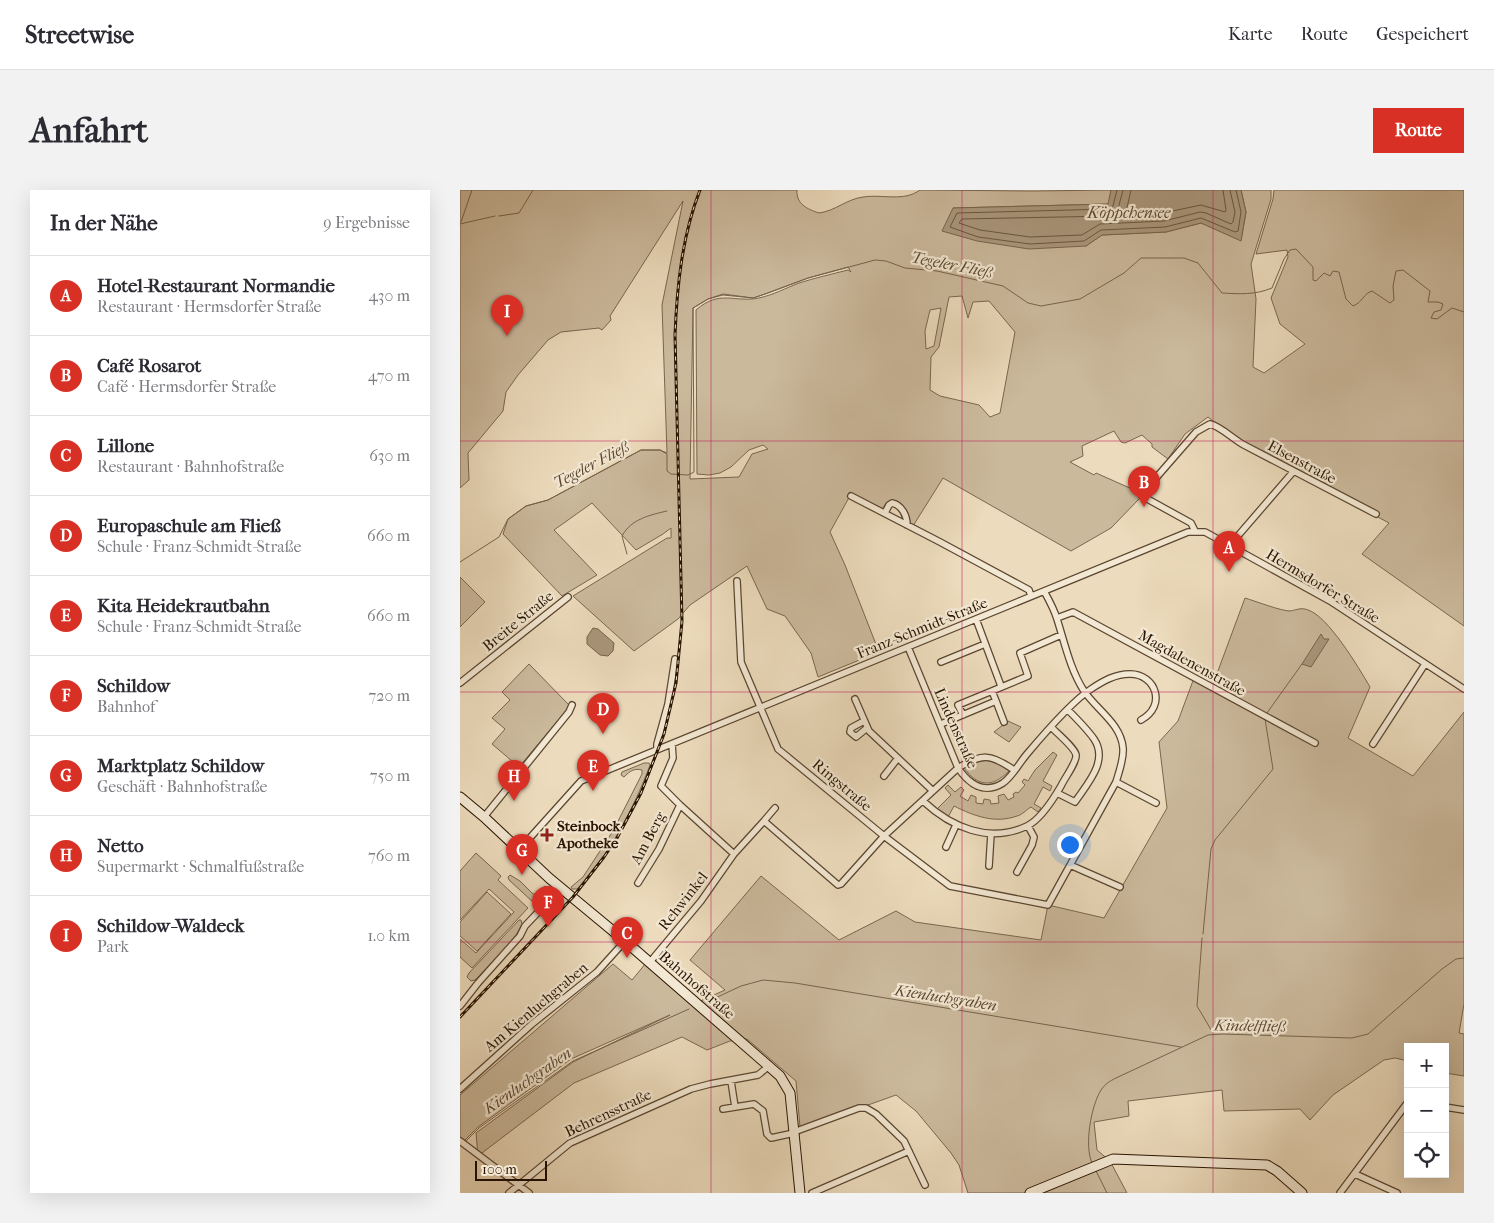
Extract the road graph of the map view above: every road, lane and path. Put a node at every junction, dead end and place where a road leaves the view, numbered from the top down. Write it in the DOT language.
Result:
graph roads {
  1 [pos="1293,472"];
  2 [pos="851,496"];
  3 [pos="1142,496"];
  4 [pos="885,513"];
  5 [pos="1376,514"];
  6 [pos="908,525"];
  7 [pos="1196,531"];
  8 [pos="1230,545"];
  9 [pos="737,581"];
  10 [pos="1044,591"];
  11 [pos="568,596"];
  12 [pos="1031,596"];
  13 [pos="1057,618"];
  14 [pos="976,619"];
  15 [pos="1061,635"];
  16 [pos="985,644"];
  17 [pos="908,647"];
  18 [pos="675,660"];
  19 [pos="941,662"];
  20 [pos="1425,664"];
  21 [pos="460,684"];
  22 [pos="1001,686"];
  23 [pos="1464,690"];
  24 [pos="992,691"];
  25 [pos="1085,693"];
  26 [pos="855,699"];
  27 [pos="996,701"];
  28 [pos="572,705"];
  29 [pos="760,708"];
  30 [pos="1068,710"];
  31 [pos="963,715"];
  32 [pos="1140,720"];
  33 [pos="864,721"];
  34 [pos="1004,722"];
  35 [pos="941,724"];
  36 [pos="1051,727"];
  37 [pos="867,728"];
  38 [pos="1315,743"];
  39 [pos="672,744"];
  40 [pos="1373,744"];
  41 [pos="658,749"];
  42 [pos="898,758"];
  43 [pos="958,768"];
  44 [pos="1014,770"];
  45 [pos="884,776"];
  46 [pos="1116,782"];
  47 [pos="933,791"];
  48 [pos="1057,793"];
  49 [pos="460,797"];
  50 [pos="923,801"];
  51 [pos="1156,803"];
  52 [pos="680,805"];
  53 [pos="775,808"];
  54 [pos="484,817"];
  55 [pos="764,821"];
  56 [pos="956,825"];
  57 [pos="1028,826"];
  58 [pos="991,834"];
  59 [pos="884,836"];
  60 [pos="946,847"];
  61 [pos="519,850"];
  62 [pos="734,854"];
  63 [pos="1070,865"];
  64 [pos="989,866"];
  65 [pos="1017,872"];
  66 [pos="638,883"];
  67 [pos="1120,887"];
  68 [pos="561,888"];
  69 [pos="625,941"];
  70 [pos="650,962"];
  71 [pos="460,1006"];
  72 [pos="769,1066"];
  73 [pos="731,1080"];
  74 [pos="460,1089"];
  75 [pos="735,1107"];
  76 [pos="1404,1107"];
  77 [pos="1449,1108"];
  78 [pos="723,1109"];
  79 [pos="1464,1110"];
  80 [pos="794,1133"];
  81 [pos="460,1141"];
  82 [pos="908,1151"];
  83 [pos="1355,1174"];
  84 [pos="519,1185"];
  85 [pos="925,1185"];
  86 [pos="509,1193"];
  87 [pos="529,1193"];
  88 [pos="800,1193"];
  89 [pos="812,1193"];
  90 [pos="1030,1193"];
  91 [pos="1302,1193"];
  92 [pos="1340,1193"];
  93 [pos="1398,1193"];
  1 -- 3 [label="street, Elsenstraße"];
  1 -- 5 [label="street, Elsenstraße"];
  1 -- 8 [label="street"];
  2 -- 4 [label="street"];
  3 -- 7 [label="street, Hermsdorfer Straße"];
  4 -- 6 [label="street"];
  4 -- 6 [label="street"];
  6 -- 12 [label="street"];
  7 -- 8 [label="street, Hermsdorfer Straße"];
  7 -- 10 [label="street, Franz-Schmidt-Straße"];
  8 -- 20 [label="street, Hermsdorfer Straße"];
  9 -- 29 [label="street, Ringstraße"];
  10 -- 12 [label="street, Franz-Schmidt-Straße"];
  10 -- 13 [label="street"];
  11 -- 21 [label="street, Breite Straße"];
  12 -- 14 [label="street, Franz-Schmidt-Straße"];
  13 -- 15 [label="street"];
  13 -- 38 [label="street, Magdalenenstraße"];
  14 -- 16 [label="street"];
  14 -- 17 [label="street, Franz-Schmidt-Straße"];
  15 -- 22 [label="street"];
  15 -- 25 [label="street"];
  16 -- 19 [label="street"];
  16 -- 22 [label="street"];
  17 -- 29 [label="street, Franz-Schmidt-Straße"];
  17 -- 35 [label="street, Lindenstraße"];
  18 -- 41 [label="street"];
  20 -- 23 [label="street, Hermsdorfer Straße"];
  20 -- 40 [label="street"];
  22 -- 24 [label="street"];
  24 -- 27 [label="street"];
  24 -- 31 [label="street"];
  25 -- 30 [label="street, Lindenstraße"];
  25 -- 32 [label="street, Lindenstraße"];
  25 -- 46 [label="street"];
  26 -- 33 [label="street"];
  27 -- 31 [label="street"];
  27 -- 34 [label="street"];
  28 -- 54 [label="street"];
  29 -- 39 [label="street, Franz-Schmidt-Straße"];
  29 -- 59 [label="street, Ringstraße"];
  30 -- 36 [label="street, Lindenstraße"];
  30 -- 48 [label="street"];
  31 -- 35 [label="street"];
  33 -- 37 [label="street"];
  33 -- 37 [label="street"];
  35 -- 43 [label="street, Lindenstraße"];
  36 -- 44 [label="street, Lindenstraße"];
  36 -- 48 [label="street"];
  37 -- 42 [label="street"];
  39 -- 41 [label="street, Franz-Schmidt-Straße"];
  39 -- 52 [label="street"];
  41 -- 61 [label="street, Franz-Schmidt-Straße"];
  42 -- 45 [label="street"];
  42 -- 47 [label="street"];
  43 -- 44 [label="street"];
  43 -- 44 [label="street, Lindenstraße"];
  43 -- 47 [label="street"];
  46 -- 51 [label="street"];
  46 -- 63 [label="street"];
  47 -- 50 [label="street"];
  48 -- 57 [label="street"];
  49 -- 54 [label="street, Bahnhofstraße"];
  50 -- 56 [label="street"];
  50 -- 59 [label="street"];
  52 -- 62 [label="street"];
  52 -- 66 [label="street, Am Berg"];
  53 -- 55 [label="street, Rehwinkel"];
  54 -- 61 [label="street, Bahnhofstraße"];
  55 -- 59 [label="street"];
  55 -- 62 [label="street, Rehwinkel"];
  56 -- 58 [label="street"];
  56 -- 60 [label="street"];
  57 -- 58 [label="street"];
  57 -- 65 [label="street"];
  58 -- 64 [label="street"];
  59 -- 63 [label="street, Ringstraße"];
  61 -- 68 [label="street, Bahnhofstraße"];
  62 -- 70 [label="street, Rehwinkel"];
  63 -- 67 [label="street"];
  68 -- 69 [label="street, Bahnhofstraße"];
  68 -- 71 [label="street"];
  69 -- 70 [label="street, Bahnhofstraße"];
  69 -- 74 [label="street, Am Kienluchgraben"];
  70 -- 72 [label="street, Bahnhofstraße"];
  72 -- 73 [label="street, Behrensstraße"];
  72 -- 80 [label="street, Bahnhofstraße"];
  73 -- 75 [label="street"];
  73 -- 84 [label="street, Behrensstraße"];
  75 -- 78 [label="street"];
  75 -- 80 [label="street"];
  76 -- 83 [label="street"];
  77 -- 79 [label="street"];
  80 -- 82 [label="street"];
  80 -- 88 [label="street, Bahnhofstraße"];
  81 -- 84 [label="street"];
  82 -- 85 [label="street"];
  82 -- 89 [label="street"];
  83 -- 92 [label="street"];
  83 -- 93 [label="street"];
  84 -- 86 [label="street, Behrensstraße"];
  84 -- 87 [label="street"];
  90 -- 91 [label="street"];
}
